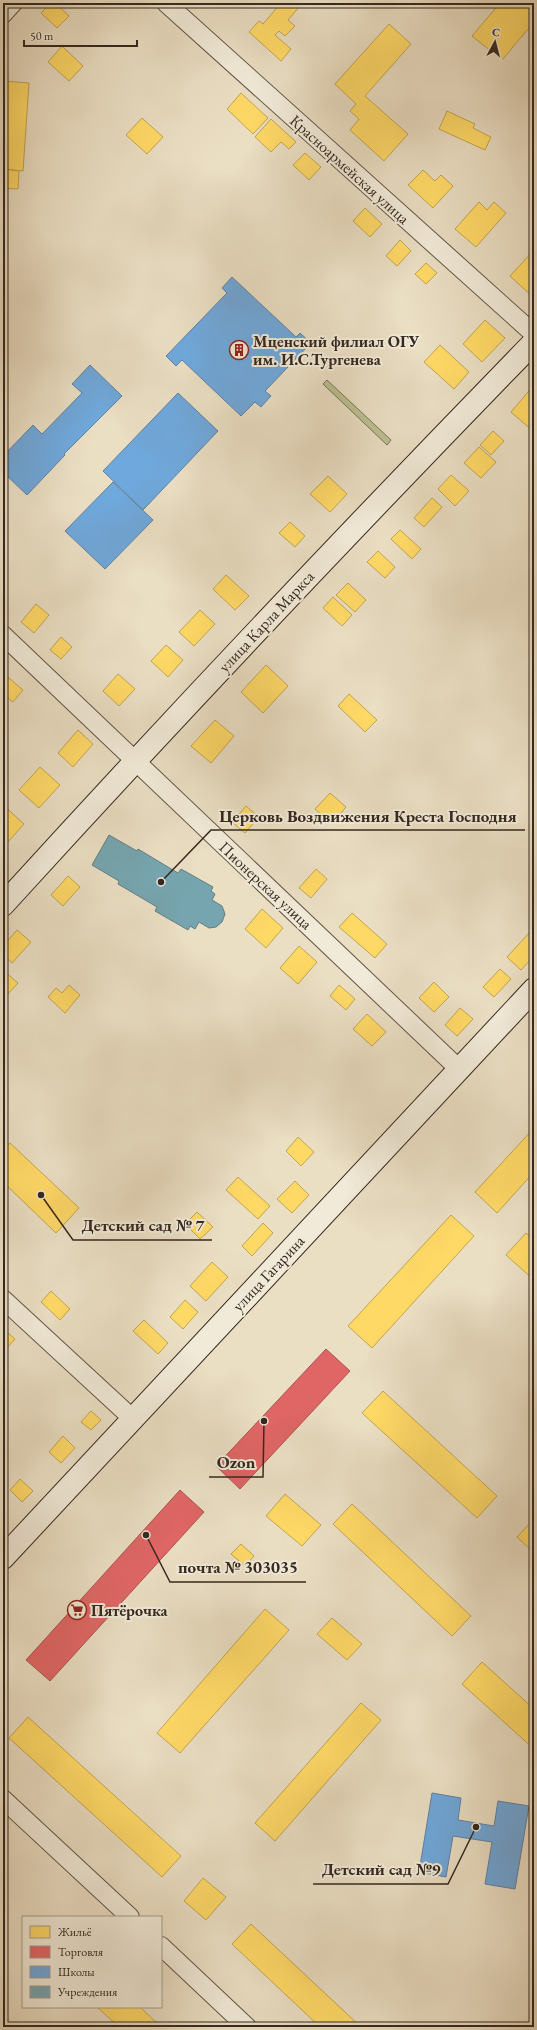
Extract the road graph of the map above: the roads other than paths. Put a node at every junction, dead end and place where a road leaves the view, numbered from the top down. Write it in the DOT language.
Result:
graph roads {
  1 [pos="13,3"];
  2 [pos="166,3"];
  3 [pos="3,14"];
  4 [pos="534,334"];
  5 [pos="534,342"];
  6 [pos="3,635"];
  7 [pos="134,761"];
  8 [pos="3,905"];
  9 [pos="534,989"];
  10 [pos="459,1069"];
  11 [pos="3,1299"];
  12 [pos="133,1419"];
  13 [pos="3,1558"];
  14 [pos="3,1799"];
  15 [pos="129,1916"];
  16 [pos="162,1947"];
  17 [pos="247,2027"];
  1 -- 3 [label="street"];
  2 -- 4 [label="street, Красноармейская улица"];
  5 -- 7 [label="main road, улица Карла Маркса"];
  6 -- 7 [label="street, Пионерская улица"];
  7 -- 8 [label="main road, улица Карла Маркса"];
  7 -- 10 [label="street, Пионерская улица"];
  9 -- 10 [label="main road, улица Гагарина"];
  10 -- 12 [label="main road, улица Гагарина"];
  11 -- 12 [label="street"];
  12 -- 13 [label="main road, улица Гагарина"];
  14 -- 15 [label="street"];
  16 -- 17 [label="street"];
}
